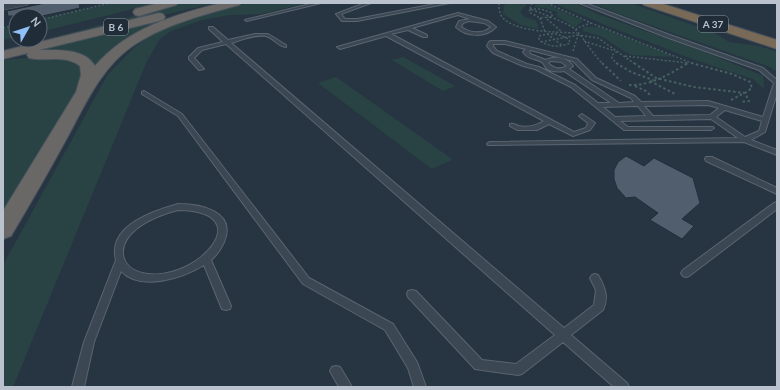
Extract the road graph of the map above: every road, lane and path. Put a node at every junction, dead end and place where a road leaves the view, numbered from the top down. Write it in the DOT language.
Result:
graph roads {
  1 [pos="25,3"];
  2 [pos="110,3"];
  3 [pos="172,3"];
  4 [pos="229,3"];
  5 [pos="235,3"];
  6 [pos="319,3"];
  7 [pos="369,3"];
  8 [pos="447,3"];
  9 [pos="500,3"];
  10 [pos="532,3"];
  11 [pos="547,3"];
  12 [pos="581,3"];
  13 [pos="648,3"];
  14 [pos="666,3"];
  15 [pos="3,7"];
  16 [pos="530,8"];
  17 [pos="285,11"];
  18 [pos="293,16"];
  19 [pos="552,17"];
  20 [pos="48,18"];
  21 [pos="443,18"];
  22 [pos="540,18"];
  23 [pos="547,18"];
  24 [pos="247,20"];
  25 [pos="480,20"];
  26 [pos="591,23"];
  27 [pos="89,26"];
  28 [pos="211,28"];
  29 [pos="408,28"];
  30 [pos="460,29"];
  31 [pos="576,30"];
  32 [pos="545,32"];
  33 [pos="562,32"];
  34 [pos="48,34"];
  35 [pos="387,34"];
  36 [pos="547,34"];
  37 [pos="578,34"];
  38 [pos="425,36"];
  39 [pos="48,37"];
  40 [pos="567,38"];
  41 [pos="777,39"];
  42 [pos="554,40"];
  43 [pos="583,41"];
  44 [pos="227,42"];
  45 [pos="541,42"];
  46 [pos="777,45"];
  47 [pos="284,46"];
  48 [pos="564,46"];
  49 [pos="340,47"];
  50 [pos="529,48"];
  51 [pos="618,52"];
  52 [pos="3,55"];
  53 [pos="625,56"];
  54 [pos="558,57"];
  55 [pos="3,59"];
  56 [pos="546,62"];
  57 [pos="688,63"];
  58 [pos="569,64"];
  59 [pos="550,68"];
  60 [pos="201,69"];
  61 [pos="544,72"];
  62 [pos="656,78"];
  63 [pos="653,80"];
  64 [pos="623,82"];
  65 [pos="627,84"];
  66 [pos="84,93"];
  67 [pos="144,93"];
  68 [pos="745,93"];
  69 [pos="639,104"];
  70 [pos="599,105"];
  71 [pos="618,105"];
  72 [pos="723,108"];
  73 [pos="582,116"];
  74 [pos="712,117"];
  75 [pos="651,118"];
  76 [pos="613,119"];
  77 [pos="766,120"];
  78 [pos="549,122"];
  79 [pos="512,125"];
  80 [pos="711,128"];
  81 [pos="573,134"];
  82 [pos="745,140"];
  83 [pos="586,142"];
  84 [pos="490,144"];
  85 [pos="777,153"];
  86 [pos="709,159"];
  87 [pos="777,191"];
  88 [pos="777,205"];
  89 [pos="3,230"];
  90 [pos="206,259"];
  91 [pos="120,261"];
  92 [pos="686,273"];
  93 [pos="594,278"];
  94 [pos="412,294"];
  95 [pos="226,306"];
  96 [pos="563,335"];
  97 [pos="336,371"];
  98 [pos="78,387"];
  99 [pos="346,387"];
  100 [pos="420,387"];
  101 [pos="623,387"];
  1 -- 15 [label="street"];
  2 -- 20 [label="path"];
  3 -- 27 [label="highway, B 6"];
  4 -- 52 [label="highway, B 6"];
  5 -- 66 [label="highway"];
  6 -- 17 [label="lane"];
  7 -- 8 [label="lane"];
  9 -- 32 [label="path"];
  10 -- 16 [label="path"];
  11 -- 26 [label="path"];
  12 -- 77 [label="lane"];
  13 -- 46 [label="highway, A 37"];
  14 -- 41 [label="highway, A 37"];
  16 -- 19 [label="path"];
  16 -- 19 [label="path"];
  16 -- 22 [label="path"];
  17 -- 18 [label="lane"];
  17 -- 24 [label="lane"];
  19 -- 23 [label="path"];
  19 -- 31 [label="path"];
  21 -- 25 [label="lane"];
  21 -- 29 [label="lane"];
  21 -- 30 [label="lane"];
  22 -- 23 [label="path"];
  22 -- 32 [label="path"];
  23 -- 33 [label="path"];
  25 -- 30 [label="lane"];
  25 -- 30 [label="lane"];
  26 -- 31 [label="path"];
  26 -- 57 [label="path"];
  27 -- 34 [label="highway"];
  27 -- 39 [label="highway, B 6"];
  28 -- 44 [label="lane"];
  29 -- 35 [label="lane"];
  29 -- 38 [label="lane"];
  31 -- 37 [label="path"];
  32 -- 33 [label="path"];
  33 -- 37 [label="path"];
  35 -- 49 [label="lane"];
  35 -- 78 [label="lane"];
  36 -- 40 [label="path"];
  36 -- 42 [label="path"];
  36 -- 45 [label="path"];
  37 -- 40 [label="path"];
  37 -- 43 [label="path"];
  37 -- 51 [label="path"];
  37 -- 58 [label="path"];
  40 -- 42 [label="path"];
  40 -- 48 [label="path"];
  42 -- 45 [label="path"];
  42 -- 48 [label="path"];
  43 -- 51 [label="path"];
  43 -- 64 [label="path"];
  44 -- 47 [label="lane"];
  44 -- 60 [label="lane"];
  44 -- 96 [label="lane"];
  45 -- 48 [label="path"];
  50 -- 54 [label="lane"];
  50 -- 56 [label="lane"];
  50 -- 61 [label="lane"];
  51 -- 53 [label="path"];
  51 -- 63 [label="path"];
  53 -- 57 [label="path"];
  53 -- 62 [label="path"];
  54 -- 56 [label="lane"];
  54 -- 58 [label="lane"];
  55 -- 66 [label="highway"];
  56 -- 59 [label="lane"];
  57 -- 62 [label="path"];
  57 -- 68 [label="path"];
  58 -- 59 [label="lane"];
  58 -- 69 [label="lane"];
  58 -- 71 [label="lane"];
  59 -- 61 [label="lane"];
  61 -- 70 [label="lane"];
  62 -- 63 [label="path"];
  62 -- 68 [label="path"];
  63 -- 65 [label="path"];
  66 -- 89 [label="highway"];
  67 -- 100 [label="lane"];
  68 -- 68 [label="path"];
  69 -- 71 [label="lane"];
  69 -- 72 [label="lane"];
  69 -- 75 [label="lane"];
  70 -- 71 [label="lane"];
  70 -- 76 [label="lane"];
  72 -- 74 [label="lane"];
  72 -- 77 [label="lane"];
  73 -- 81 [label="lane"];
  74 -- 75 [label="lane"];
  74 -- 82 [label="lane"];
  75 -- 76 [label="lane"];
  76 -- 80 [label="lane"];
  77 -- 82 [label="lane"];
  78 -- 79 [label="lane"];
  78 -- 81 [label="lane"];
  81 -- 83 [label="lane"];
  82 -- 83 [label="lane"];
  82 -- 85 [label="lane"];
  83 -- 84 [label="lane"];
  86 -- 87 [label="lane"];
  88 -- 92 [label="lane"];
  90 -- 91 [label="lane"];
  90 -- 91 [label="lane"];
  90 -- 95 [label="lane"];
  91 -- 98 [label="lane"];
  93 -- 96 [label="lane"];
  94 -- 96 [label="lane"];
  96 -- 101 [label="lane"];
  97 -- 99 [label="lane"];
}
